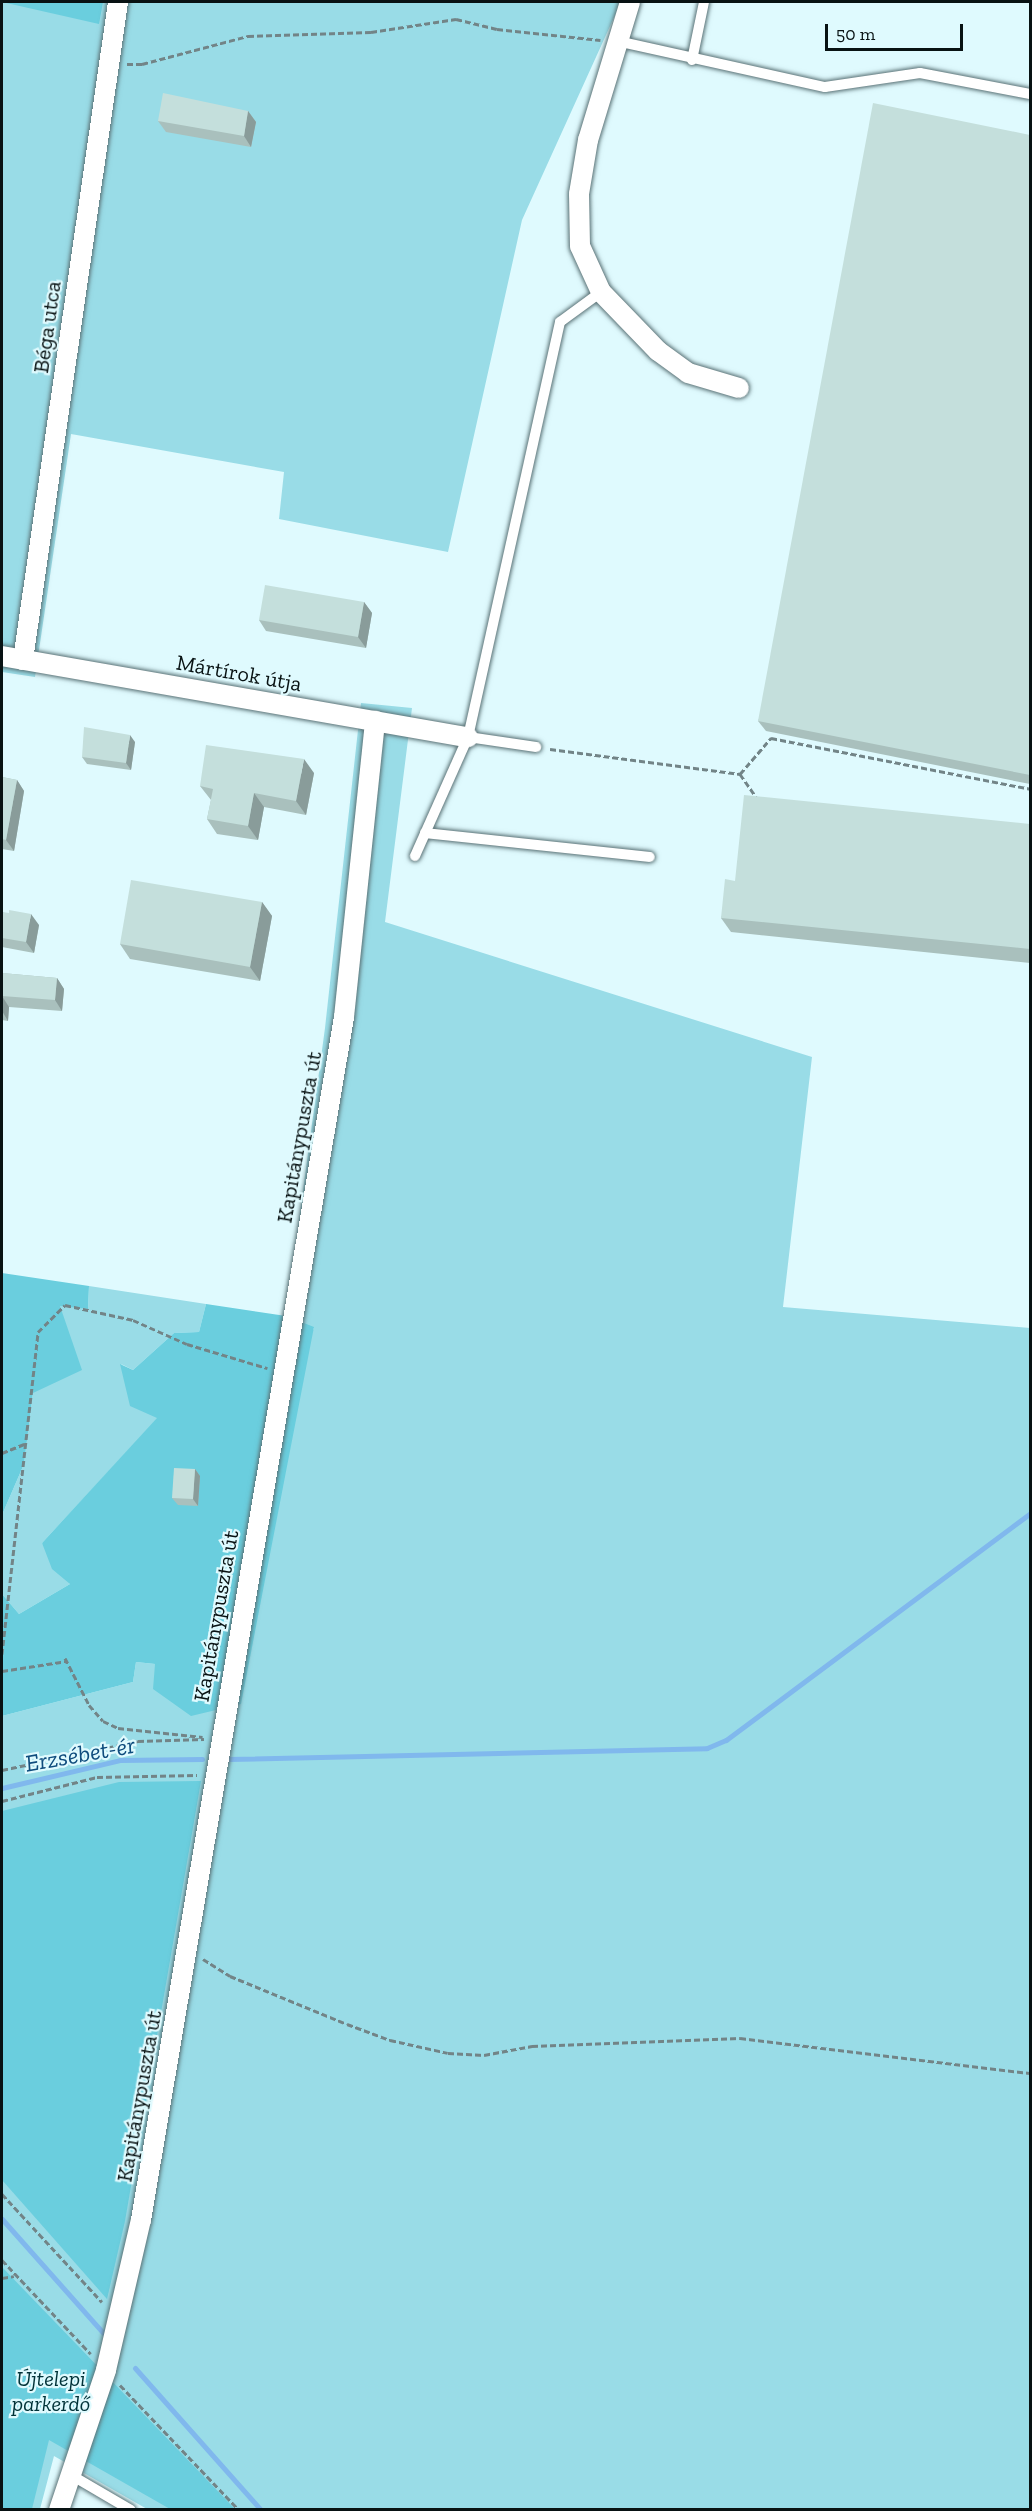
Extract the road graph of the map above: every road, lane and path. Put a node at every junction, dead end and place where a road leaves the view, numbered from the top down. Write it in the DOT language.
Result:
graph roads {
  1 [pos="118,2"];
  2 [pos="630,2"];
  3 [pos="704,2"];
  4 [pos="617,41"];
  5 [pos="692,60"];
  6 [pos="110,63"];
  7 [pos="1030,94"];
  8 [pos="601,292"];
  9 [pos="739,388"];
  10 [pos="2,656"];
  11 [pos="23,660"];
  12 [pos="375,721"];
  13 [pos="468,737"];
  14 [pos="536,747"];
  15 [pos="740,774"];
  16 [pos="1030,789"];
  17 [pos="759,803"];
  18 [pos="425,833"];
  19 [pos="415,856"];
  20 [pos="650,857"];
  21 [pos="282,1373"];
  22 [pos="24,1444"];
  23 [pos="2,1453"];
  24 [pos="2,1654"];
  25 [pos="2,1671"];
  26 [pos="220,1739"];
  27 [pos="2,1770"];
  28 [pos="214,1777"];
  29 [pos="2,1801"];
  30 [pos="189,1950"];
  31 [pos="1030,2073"];
  32 [pos="2,2194"];
  33 [pos="2,2260"];
  34 [pos="15,2275"];
  35 [pos="2,2278"];
  36 [pos="118,2318"];
  37 [pos="106,2370"];
  38 [pos="71,2475"];
  39 [pos="59,2510"];
  40 [pos="131,2510"];
  41 [pos="239,2510"];
  1 -- 6 [label="street, Béga utca"];
  2 -- 4 [label="street"];
  3 -- 5 [label="lane"];
  4 -- 5 [label="lane"];
  4 -- 6 [label="path"];
  4 -- 8 [label="street"];
  5 -- 7 [label="lane"];
  6 -- 11 [label="street, Béga utca"];
  8 -- 9 [label="street"];
  8 -- 13 [label="lane"];
  10 -- 11 [label="street, Mártírok útja"];
  11 -- 12 [label="street, Mártírok útja"];
  12 -- 13 [label="street, Mártírok útja"];
  12 -- 21 [label="street, Kapitánypuszta út"];
  13 -- 14 [label="lane"];
  13 -- 18 [label="lane"];
  14 -- 15 [label="path"];
  15 -- 16 [label="path"];
  15 -- 17 [label="path"];
  18 -- 19 [label="lane"];
  18 -- 20 [label="lane"];
  21 -- 22 [label="path"];
  21 -- 26 [label="street, Kapitánypuszta út"];
  22 -- 23 [label="path"];
  22 -- 24 [label="path"];
  25 -- 26 [label="path"];
  26 -- 27 [label="path"];
  26 -- 28 [label="street, Kapitánypuszta út"];
  28 -- 29 [label="path"];
  28 -- 30 [label="street, Kapitánypuszta út"];
  30 -- 31 [label="path"];
  30 -- 36 [label="street, Kapitánypuszta út"];
  32 -- 36 [label="path"];
  33 -- 34 [label="path"];
  34 -- 35 [label="path"];
  34 -- 37 [label="path"];
  36 -- 37 [label="street, Kapitánypuszta út"];
  37 -- 38 [label="street, Kapitánypuszta út"];
  37 -- 41 [label="path"];
  38 -- 39 [label="street, Kapitánypuszta út"];
  38 -- 40 [label="lane"];
}
